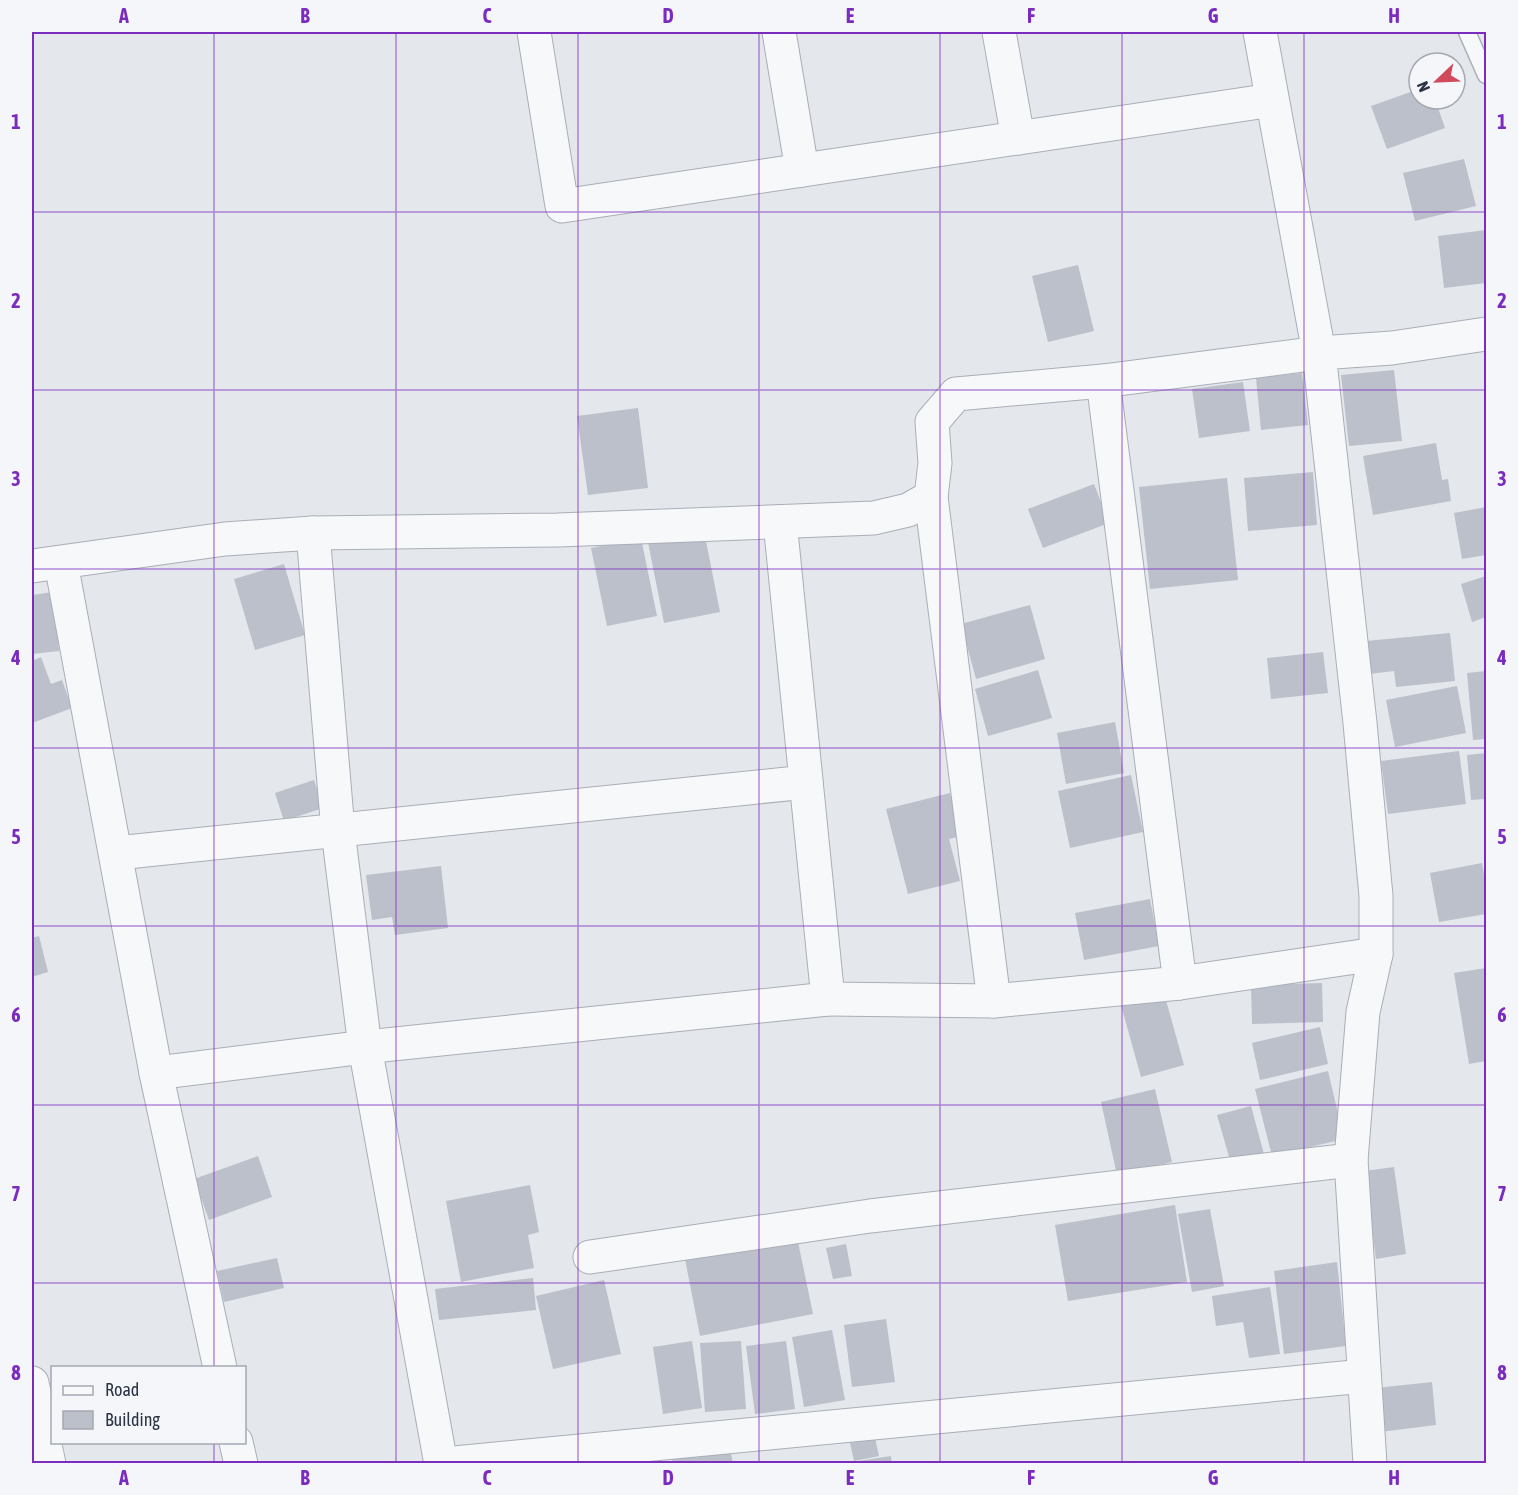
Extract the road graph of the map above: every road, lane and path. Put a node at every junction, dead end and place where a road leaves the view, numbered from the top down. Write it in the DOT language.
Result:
graph roads {
  1 [pos="534,32"];
  2 [pos="779,32"];
  3 [pos="999,32"];
  4 [pos="1260,32"];
  5 [pos="1467,32"];
  6 [pos="1486,75"];
  7 [pos="1272,100"];
  8 [pos="1018,138"];
  9 [pos="802,170"];
  10 [pos="1486,334"];
  11 [pos="1319,353"];
  12 [pos="1103,381"];
  13 [pos="931,497"];
  14 [pos="780,522"];
  15 [pos="313,533"];
  16 [pos="46,564"];
  17 [pos="806,782"];
  18 [pos="338,831"];
  19 [pos="117,853"];
  20 [pos="1376,954"];
  21 [pos="1180,983"];
  22 [pos="828,999"];
  23 [pos="994,1001"];
  24 [pos="364,1047"];
  25 [pos="156,1073"];
  26 [pos="1351,1160"];
  27 [pos="590,1257"];
  28 [pos="220,1366"];
  29 [pos="1364,1376"];
  30 [pos="32,1383"];
  31 [pos="236,1444"];
  32 [pos="49,1464"];
  33 [pos="241,1464"];
  34 [pos="442,1464"];
  35 [pos="1370,1464"];
  1 -- 9 [label="street"];
  2 -- 9 [label="street"];
  3 -- 8 [label="street"];
  4 -- 7 [label="street"];
  5 -- 6 [label="lane"];
  7 -- 8 [label="street"];
  7 -- 11 [label="street"];
  8 -- 9 [label="street"];
  10 -- 11 [label="street"];
  11 -- 12 [label="street"];
  11 -- 20 [label="street"];
  12 -- 13 [label="street"];
  12 -- 21 [label="street"];
  13 -- 14 [label="street"];
  13 -- 23 [label="street"];
  14 -- 15 [label="street"];
  14 -- 17 [label="street"];
  15 -- 16 [label="street"];
  15 -- 18 [label="street"];
  16 -- 19 [label="street"];
  17 -- 18 [label="street"];
  17 -- 22 [label="street"];
  18 -- 19 [label="street"];
  18 -- 24 [label="street"];
  19 -- 25 [label="street"];
  20 -- 21 [label="street"];
  20 -- 26 [label="street"];
  21 -- 23 [label="street"];
  22 -- 23 [label="street"];
  22 -- 24 [label="street"];
  24 -- 25 [label="street"];
  24 -- 34 [label="street"];
  25 -- 28 [label="street"];
  26 -- 27 [label="street"];
  26 -- 29 [label="street"];
  29 -- 34 [label="street"];
  29 -- 35 [label="street"];
  30 -- 32 [label="street"];
  31 -- 33 [label="street"];
}
